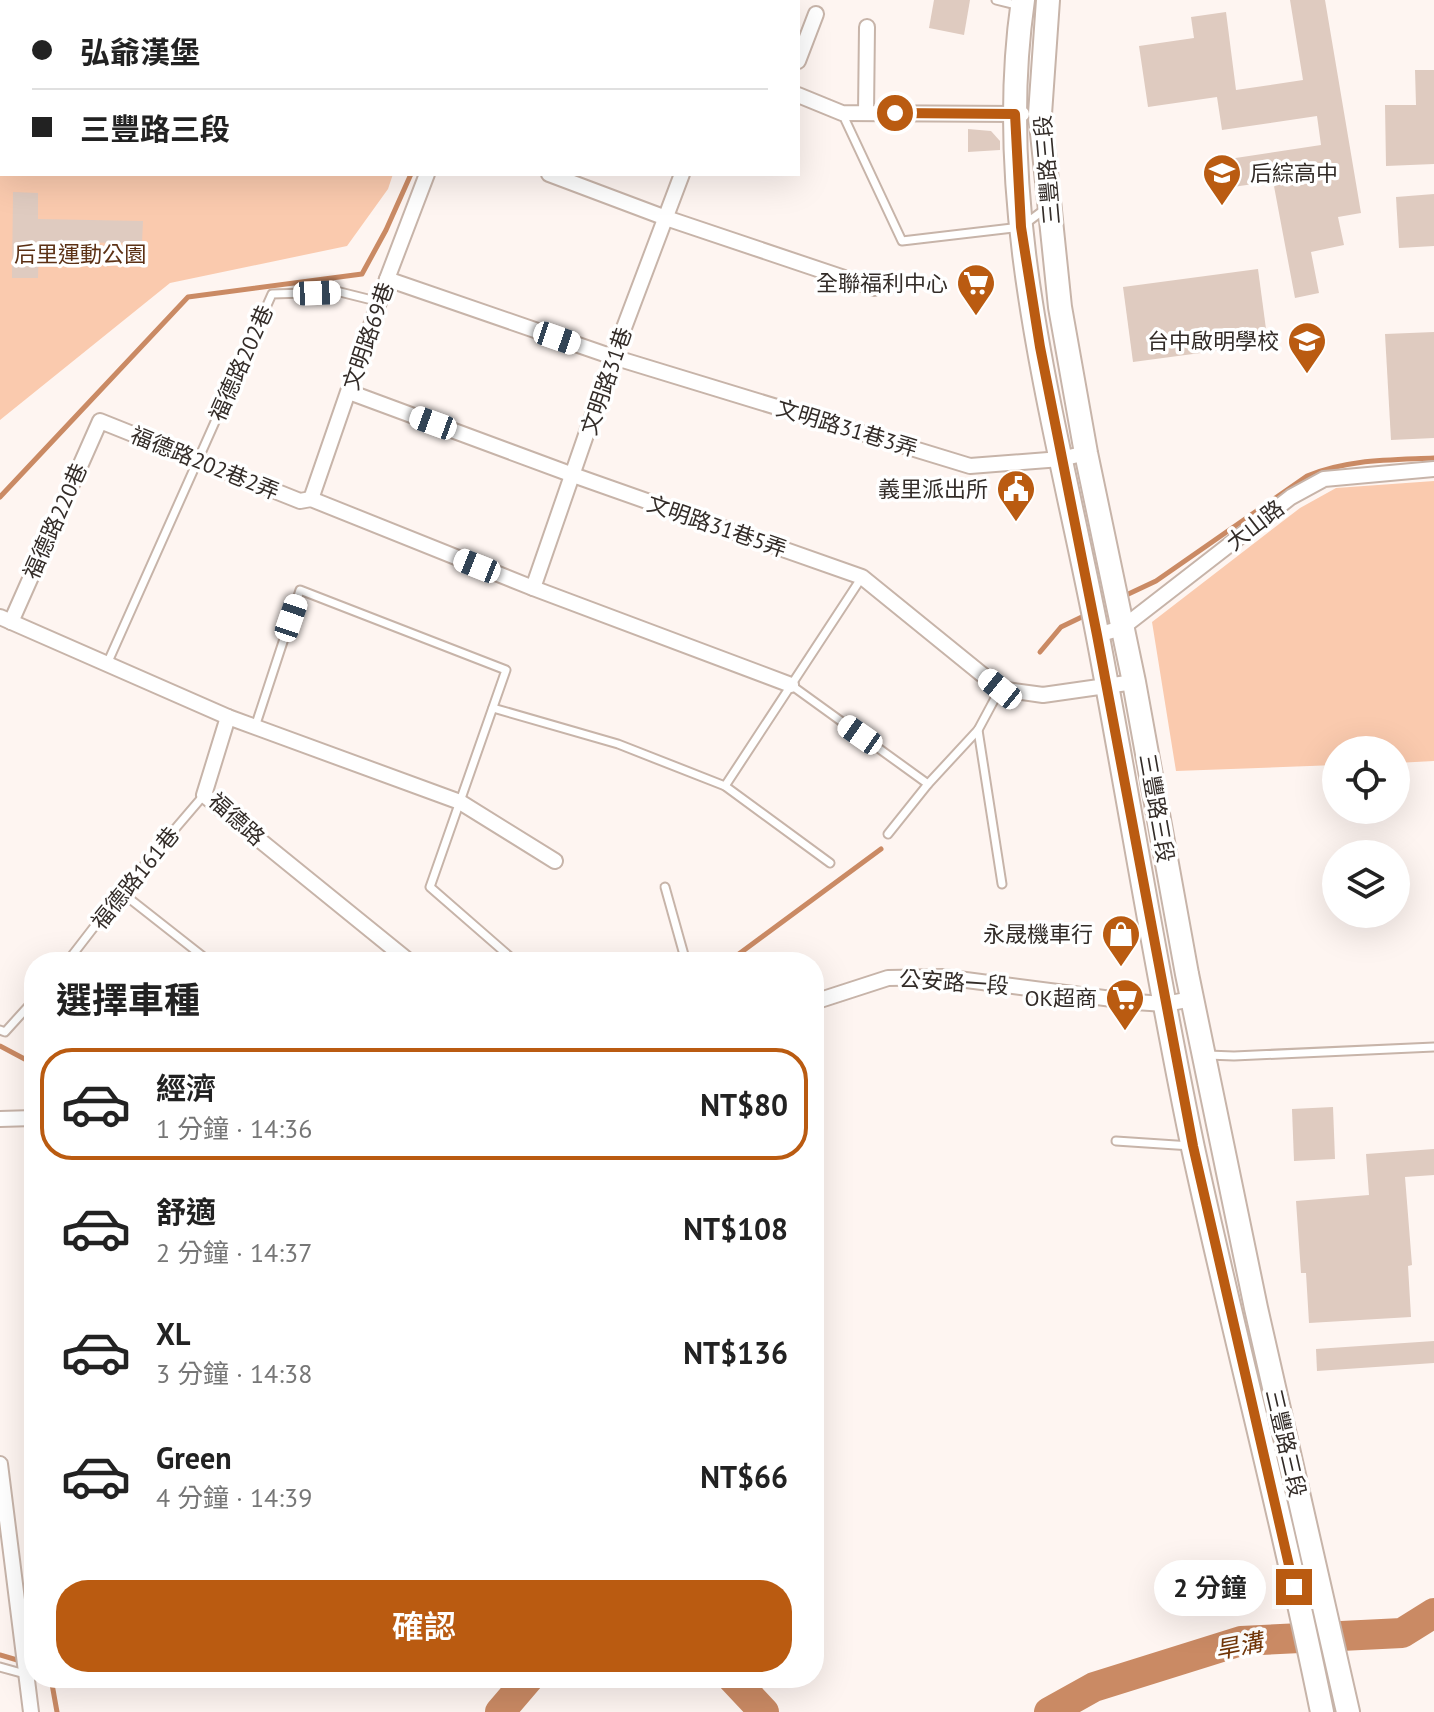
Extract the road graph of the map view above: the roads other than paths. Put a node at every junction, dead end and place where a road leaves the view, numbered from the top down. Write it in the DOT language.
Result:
graph roads {
  1 [pos="996,0"];
  2 [pos="1048,0"];
  3 [pos="1023,3"];
  4 [pos="816,14"];
  5 [pos="867,27"];
  6 [pos="800,56"];
  7 [pos="800,96"];
  8 [pos="842,113"];
  9 [pos="866,113"];
  10 [pos="1015,114"];
  11 [pos="1040,114"];
  12 [pos="426,176"];
  13 [pos="554,176"];
  14 [pos="681,176"];
  15 [pos="1049,206"];
  16 [pos="666,218"];
  17 [pos="1021,227"];
  18 [pos="387,279"];
  19 [pos="874,288"];
  20 [pos="381,302"];
  21 [pos="613,357"];
  22 [pos="349,392"];
  23 [pos="100,421"];
  24 [pos="1086,453"];
  25 [pos="1061,459"];
  26 [pos="197,462"];
  27 [pos="1434,469"];
  28 [pos="573,475"];
  29 [pos="311,499"];
  30 [pos="862,577"];
  31 [pos="533,588"];
  32 [pos="6,619"];
  33 [pos="1122,628"];
  34 [pos="1097,635"];
  35 [pos="107,664"];
  36 [pos="1134,682"];
  37 [pos="791,685"];
  38 [pos="1106,685"];
  39 [pos="1000,689"];
  40 [pos="493,708"];
  41 [pos="228,717"];
  42 [pos="255,727"];
  43 [pos="978,730"];
  44 [pos="928,784"];
  45 [pos="725,786"];
  46 [pos="204,795"];
  47 [pos="460,802"];
  48 [pos="888,834"];
  49 [pos="555,861"];
  50 [pos="830,863"];
  51 [pos="1002,884"];
  52 [pos="665,887"];
  53 [pos="121,892"];
  54 [pos="75,952"];
  55 [pos="197,952"];
  56 [pos="398,952"];
  57 [pos="505,952"];
  58 [pos="683,952"];
  59 [pos="824,999"];
  60 [pos="1192,999"];
  61 [pos="1165,1004"];
  62 [pos="24,1011"];
  63 [pos="0,1030"];
  64 [pos="1434,1047"];
  65 [pos="1204,1055"];
  66 [pos="24,1118"];
  67 [pos="0,1119"];
  68 [pos="1116,1141"];
  69 [pos="1193,1146"];
  70 [pos="0,1464"];
  71 [pos="1310,1554"];
  72 [pos="1287,1559"];
  73 [pos="24,1652"];
  74 [pos="0,1667"];
  75 [pos="24,1674"];
  76 [pos="28,1688"];
  77 [pos="31,1712"];
  78 [pos="1322,1712"];
  79 [pos="1348,1712"];
  1 -- 3 [label="lane"];
  2 -- 11 [label="main road, 三豐路三段"];
  3 -- 10 [label="main road, 三豐路三段"];
  4 -- 6 [label="street"];
  5 -- 9 [label="street"];
  7 -- 8 [label="street"];
  8 -- 9 [label="street"];
  8 -- 17 [label="lane"];
  9 -- 10 [label="street"];
  10 -- 11 [label="street"];
  10 -- 17 [label="main road, 三豐路三段"];
  11 -- 15 [label="main road, 三豐路三段"];
  12 -- 18 [label="street, 文明路69巷"];
  13 -- 16 [label="street"];
  14 -- 16 [label="street, 文明路31巷"];
  15 -- 17 [label="lane"];
  15 -- 24 [label="main road, 三豐路三段"];
  16 -- 19 [label="street"];
  16 -- 21 [label="street, 文明路31巷"];
  17 -- 25 [label="main road, 三豐路三段"];
  18 -- 20 [label="street, 文明路69巷"];
  18 -- 21 [label="street, 文明路31巷3弄"];
  20 -- 22 [label="street, 文明路69巷"];
  20 -- 26 [label="lane, 福德路202巷"];
  21 -- 25 [label="street, 文明路31巷3弄"];
  21 -- 28 [label="street, 文明路31巷"];
  22 -- 28 [label="street, 文明路31巷5弄"];
  22 -- 29 [label="street, 文明路69巷"];
  23 -- 26 [label="street, 福德路202巷2弄"];
  23 -- 32 [label="street, 福德路220巷"];
  24 -- 25 [label="street, 文明路31巷3弄"];
  24 -- 33 [label="main road, 三豐路三段"];
  25 -- 34 [label="main road, 三豐路三段"];
  26 -- 29 [label="street, 福德路202巷2弄"];
  26 -- 35 [label="lane, 福德路202巷"];
  27 -- 33 [label="street, 大山路"];
  28 -- 30 [label="street, 文明路31巷5弄"];
  28 -- 31 [label="street, 文明路31巷"];
  29 -- 31 [label="street, 福德路202巷2弄"];
  30 -- 37 [label="lane"];
  30 -- 39 [label="street, 文明路31巷5弄"];
  31 -- 37 [label="street, 福德路202巷2弄"];
  32 -- 35 [label="street"];
  33 -- 34 [label="street, 大山路"];
  33 -- 36 [label="main road, 三豐路三段"];
  34 -- 38 [label="main road, 三豐路三段"];
  35 -- 41 [label="street"];
  36 -- 38 [label="street"];
  36 -- 60 [label="main road, 三豐路三段"];
  37 -- 44 [label="lane"];
  37 -- 45 [label="lane"];
  38 -- 39 [label="street"];
  38 -- 61 [label="main road, 三豐路三段"];
  39 -- 43 [label="lane"];
  40 -- 42 [label="lane"];
  40 -- 45 [label="lane"];
  40 -- 47 [label="lane"];
  41 -- 42 [label="street"];
  41 -- 46 [label="street, 福德路"];
  42 -- 47 [label="street"];
  43 -- 44 [label="lane"];
  43 -- 51 [label="lane"];
  44 -- 48 [label="lane"];
  45 -- 50 [label="lane"];
  46 -- 53 [label="lane, 福德路161巷"];
  46 -- 56 [label="street, 福德路"];
  47 -- 49 [label="street"];
  47 -- 57 [label="lane"];
  52 -- 58 [label="lane"];
  53 -- 54 [label="lane, 福德路161巷"];
  53 -- 55 [label="lane"];
  59 -- 61 [label="street, 公安路一段"];
  60 -- 61 [label="street, 公安路一段"];
  60 -- 65 [label="main road, 三豐路三段"];
  61 -- 69 [label="main road, 三豐路三段"];
  62 -- 63 [label="lane"];
  64 -- 65 [label="lane"];
  65 -- 71 [label="main road, 三豐路三段"];
  66 -- 67 [label="street"];
  68 -- 69 [label="lane"];
  69 -- 72 [label="main road, 三豐路三段"];
  70 -- 73 [label="street"];
  71 -- 72 [label="main road"];
  71 -- 79 [label="main road, 三豐路三段"];
  72 -- 78 [label="main road, 三豐路三段"];
  74 -- 75 [label="lane"];
  76 -- 77 [label="street"];
}
